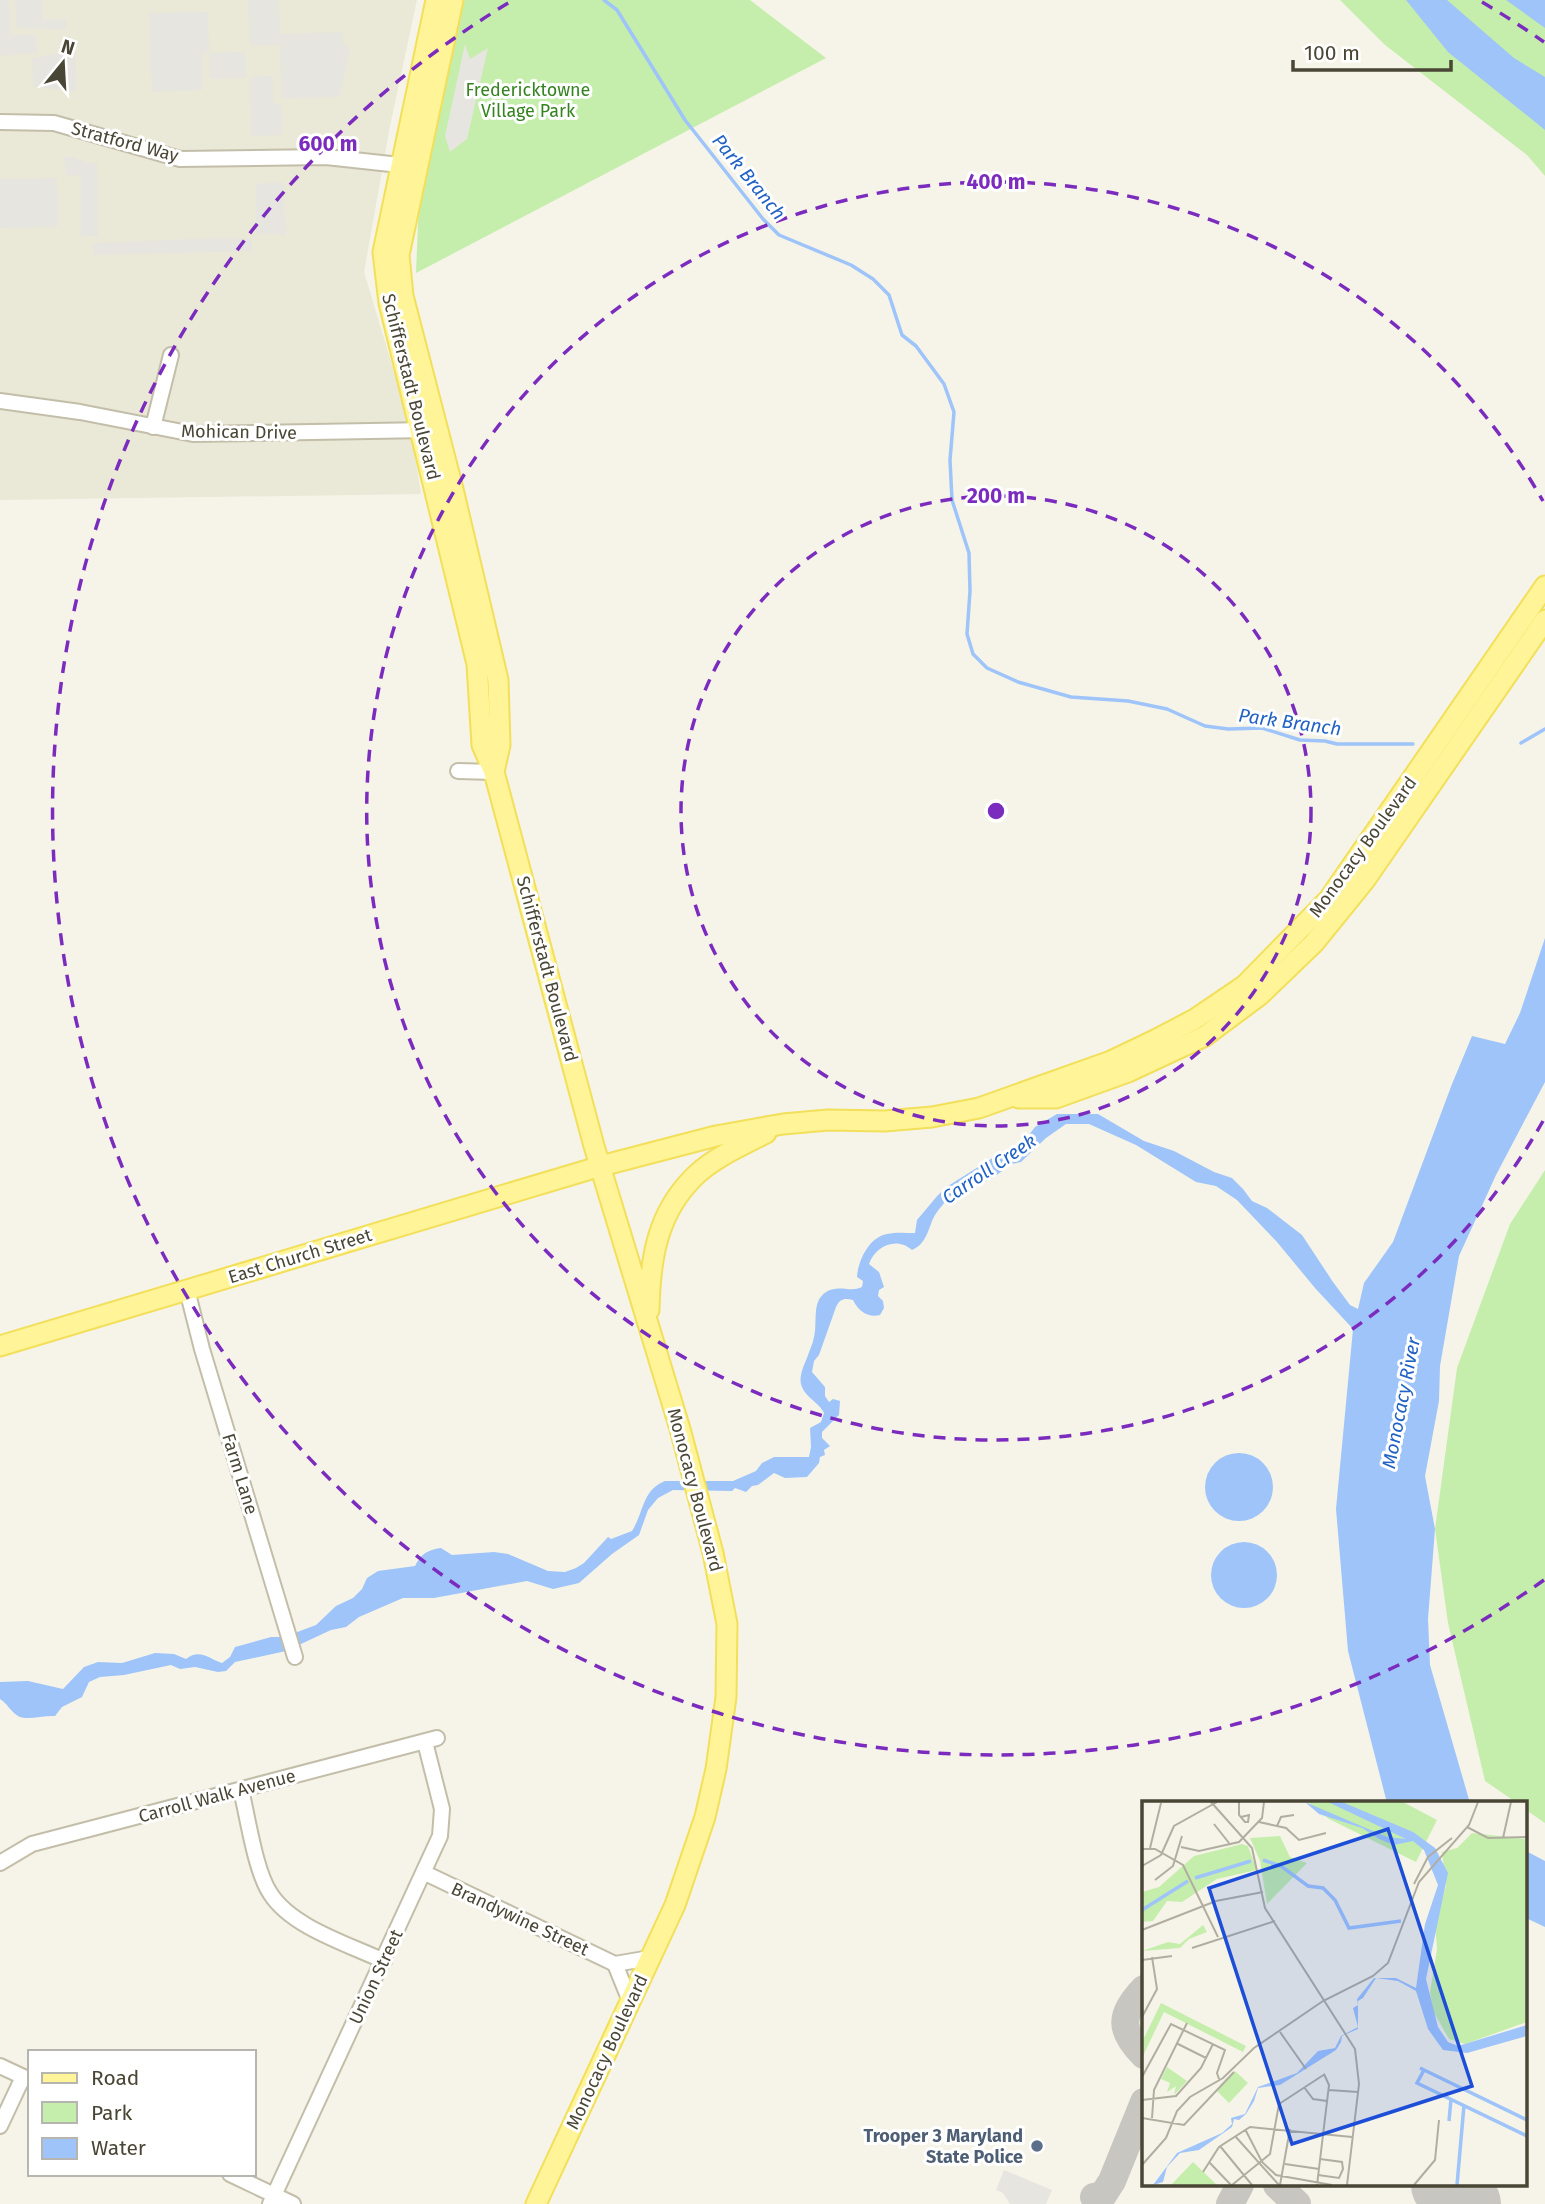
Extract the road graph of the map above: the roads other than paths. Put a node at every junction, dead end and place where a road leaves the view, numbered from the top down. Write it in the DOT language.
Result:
graph roads {
  1 [pos="436,0"];
  2 [pos="453,0"];
  3 [pos="0,122"];
  4 [pos="409,166"];
  5 [pos="171,355"];
  6 [pos="0,401"];
  7 [pos="153,427"];
  8 [pos="429,430"];
  9 [pos="1545,586"];
  10 [pos="1545,620"];
  11 [pos="458,771"];
  12 [pos="494,772"];
  13 [pos="1011,1098"];
  14 [pos="783,1124"];
  15 [pos="600,1166"];
  16 [pos="187,1290"];
  17 [pos="649,1328"];
  18 [pos="0,1346"];
  19 [pos="295,1657"];
  20 [pos="431,1740"];
  21 [pos="241,1790"];
  22 [pos="0,1863"];
  23 [pos="425,1873"];
  24 [pos="650,1958"];
  25 [pos="384,1961"];
  26 [pos="615,1964"];
  27 [pos="630,2001"];
  28 [pos="0,2066"];
  29 [pos="27,2079"];
  30 [pos="0,2126"];
  31 [pos="233,2176"];
  32 [pos="272,2199"];
  33 [pos="293,2204"];
  34 [pos="536,2204"];
  1 -- 4 [label="main road, Schifferstadt Boulevard"];
  2 -- 4 [label="main road, Schifferstadt Boulevard"];
  3 -- 4 [label="street, Stratford Way"];
  4 -- 8 [label="main road, Schifferstadt Boulevard"];
  5 -- 7 [label="street"];
  6 -- 7 [label="street, Mohican Drive"];
  7 -- 8 [label="street, Mohican Drive"];
  8 -- 12 [label="main road, Schifferstadt Boulevard"];
  9 -- 13 [label="main road, Monocacy Boulevard"];
  10 -- 13 [label="main road, Monocacy Boulevard"];
  11 -- 12 [label="street"];
  12 -- 15 [label="main road, Schifferstadt Boulevard"];
  13 -- 14 [label="main road, Monocacy Boulevard"];
  14 -- 15 [label="main road, Monocacy Boulevard"];
  14 -- 17 [label="main road"];
  15 -- 16 [label="main road, East Church Street"];
  15 -- 17 [label="main road, Monocacy Boulevard"];
  16 -- 18 [label="main road, East Church Street"];
  16 -- 19 [label="street, Farm Lane"];
  17 -- 24 [label="main road, Monocacy Boulevard"];
  20 -- 21 [label="street, Carroll Walk Avenue"];
  20 -- 23 [label="street, Union Street"];
  21 -- 22 [label="street, Carroll Walk Avenue"];
  21 -- 25 [label="street"];
  23 -- 25 [label="street, Union Street"];
  23 -- 26 [label="street, Brandywine Street"];
  24 -- 26 [label="street"];
  24 -- 27 [label="main road, Monocacy Boulevard"];
  25 -- 32 [label="street, Union Street"];
  26 -- 27 [label="street"];
  27 -- 34 [label="main road, Monocacy Boulevard"];
  28 -- 29 [label="street"];
  29 -- 30 [label="street"];
  31 -- 32 [label="street"];
  32 -- 33 [label="street"];
}
